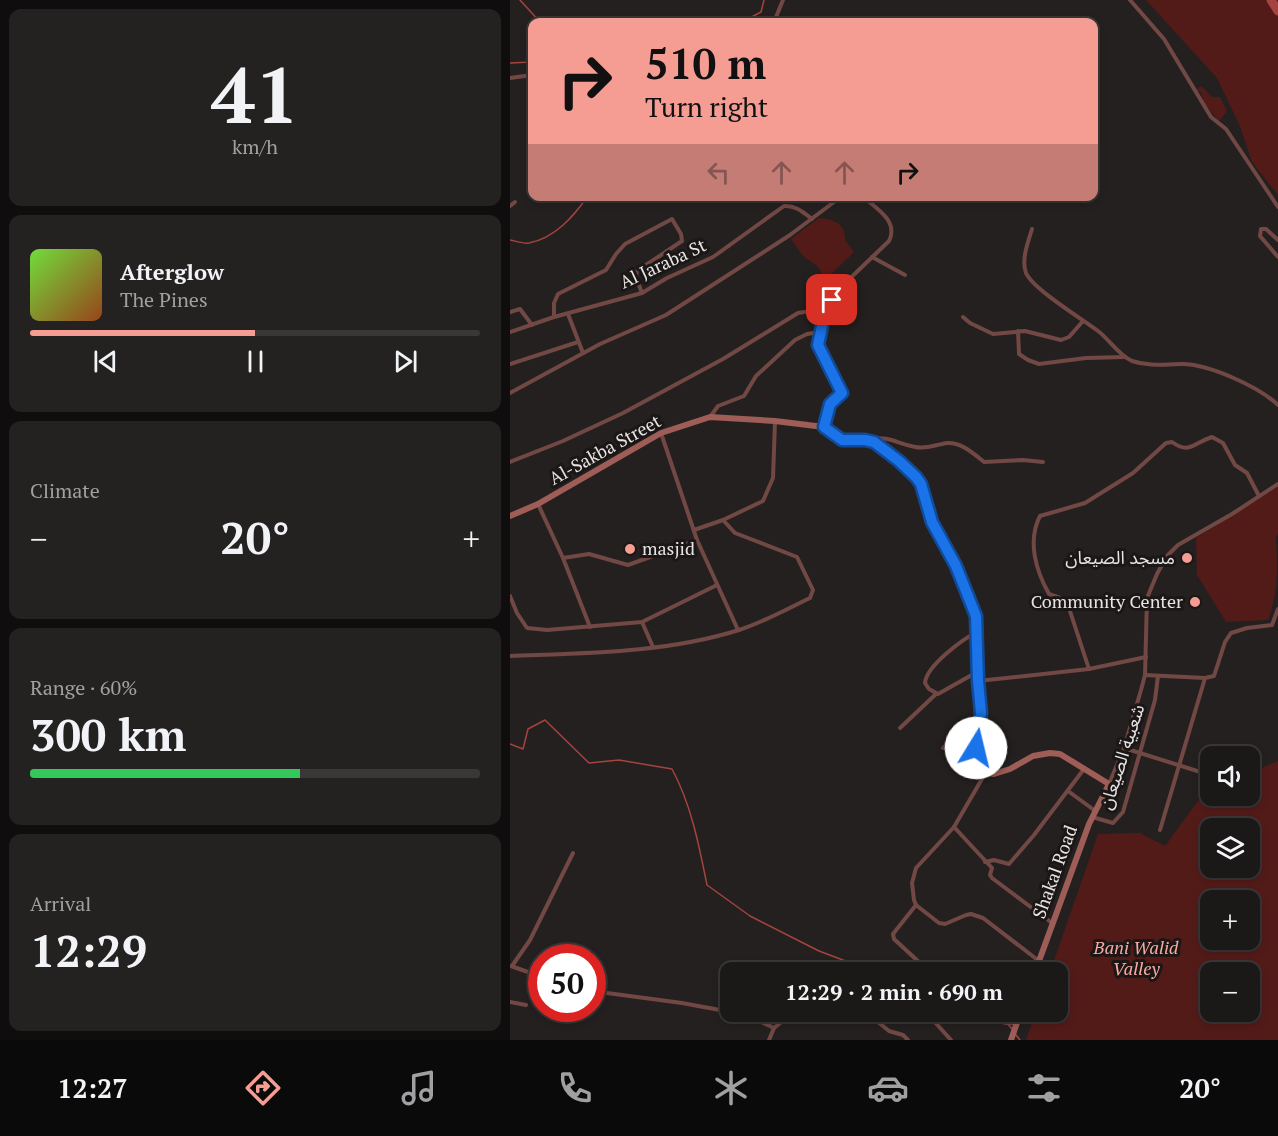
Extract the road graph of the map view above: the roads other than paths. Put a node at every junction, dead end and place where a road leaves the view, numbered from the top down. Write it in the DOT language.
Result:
graph roads {
  1 [pos="783,0"];
  2 [pos="1130,0"];
  3 [pos="776,18"];
  4 [pos="528,76"];
  5 [pos="510,78"];
  6 [pos="835,201"];
  7 [pos="868,201"];
  8 [pos="515,202"];
  9 [pos="510,206"];
  10 [pos="1278,207"];
  11 [pos="812,219"];
  12 [pos="1032,229"];
  13 [pos="1278,240"];
  14 [pos="872,257"];
  15 [pos="1278,257"];
  16 [pos="905,275"];
  17 [pos="642,293"];
  18 [pos="510,312"];
  19 [pos="825,312"];
  20 [pos="568,314"];
  21 [pos="554,317"];
  22 [pos="963,317"];
  23 [pos="1083,321"];
  24 [pos="532,325"];
  25 [pos="1018,331"];
  26 [pos="510,332"];
  27 [pos="820,332"];
  28 [pos="578,342"];
  29 [pos="583,353"];
  30 [pos="1125,357"];
  31 [pos="510,364"];
  32 [pos="510,393"];
  33 [pos="1278,405"];
  34 [pos="710,417"];
  35 [pos="775,421"];
  36 [pos="824,427"];
  37 [pos="661,432"];
  38 [pos="865,440"];
  39 [pos="510,462"];
  40 [pos="1043,462"];
  41 [pos="1278,484"];
  42 [pos="1259,496"];
  43 [pos="538,504"];
  44 [pos="510,516"];
  45 [pos="723,520"];
  46 [pos="694,530"];
  47 [pos="697,540"];
  48 [pos="563,558"];
  49 [pos="717,585"];
  50 [pos="510,596"];
  51 [pos="1278,609"];
  52 [pos="642,622"];
  53 [pos="590,627"];
  54 [pos="738,630"];
  55 [pos="978,632"];
  56 [pos="653,647"];
  57 [pos="510,656"];
  58 [pos="1146,657"];
  59 [pos="1089,669"];
  60 [pos="977,672"];
  61 [pos="1145,675"];
  62 [pos="1158,676"];
  63 [pos="1205,678"];
  64 [pos="978,681"];
  65 [pos="936,694"];
  66 [pos="981,713"];
  67 [pos="900,728"];
  68 [pos="943,748"];
  69 [pos="1124,748"];
  70 [pos="1140,753"];
  71 [pos="1180,766"];
  72 [pos="1084,768"];
  73 [pos="986,772"];
  74 [pos="1200,772"];
  75 [pos="1109,784"];
  76 [pos="1068,791"];
  77 [pos="1093,813"];
  78 [pos="954,826"];
  79 [pos="1160,830"];
  80 [pos="573,853"];
  81 [pos="985,862"];
  82 [pos="916,905"];
  83 [pos="1052,923"];
  84 [pos="1039,961"];
  85 [pos="919,962"];
  86 [pos="511,966"];
  87 [pos="528,972"];
  88 [pos="606,993"];
  89 [pos="510,1002"];
  90 [pos="526,1005"];
  91 [pos="781,1022"];
  92 [pos="878,1022"];
  93 [pos="935,1022"];
  94 [pos="1002,1022"];
  95 [pos="1017,1023"];
  96 [pos="774,1028"];
  97 [pos="769,1040"];
  98 [pos="908,1040"];
  99 [pos="951,1040"];
  100 [pos="1011,1040"];
  1 -- 3 [label="street"];
  2 -- 10 [label="street"];
  4 -- 5 [label="street"];
  6 -- 11 [label="street"];
  7 -- 14 [label="street"];
  8 -- 9 [label="street"];
  11 -- 17 [label="street, Al Jaraba St"];
  11 -- 29 [label="street"];
  12 -- 23 [label="street"];
  13 -- 15 [label="street"];
  14 -- 16 [label="street"];
  14 -- 19 [label="street"];
  17 -- 20 [label="street, Al Jaraba St"];
  17 -- 21 [label="street"];
  18 -- 24 [label="street"];
  19 -- 27 [label="street"];
  19 -- 39 [label="street"];
  20 -- 21 [label="street, Al Jaraba St"];
  20 -- 28 [label="street"];
  21 -- 24 [label="street, Al Jaraba St"];
  22 -- 25 [label="street"];
  23 -- 25 [label="street"];
  23 -- 30 [label="street"];
  24 -- 26 [label="street, Al Jaraba St"];
  25 -- 30 [label="street"];
  27 -- 34 [label="street"];
  27 -- 36 [label="street"];
  28 -- 29 [label="street"];
  28 -- 31 [label="street"];
  29 -- 32 [label="street"];
  30 -- 33 [label="street"];
  34 -- 35 [label="main road, Al-Sakba Street"];
  34 -- 37 [label="main road, Al-Sakba Street"];
  35 -- 36 [label="main road, Al-Sakba Street"];
  35 -- 45 [label="street"];
  36 -- 38 [label="main road, Al-Sakba Street"];
  37 -- 43 [label="main road, Al-Sakba Street"];
  37 -- 46 [label="street"];
  38 -- 40 [label="street"];
  38 -- 55 [label="main road"];
  41 -- 42 [label="street"];
  42 -- 58 [label="street"];
  42 -- 59 [label="street"];
  43 -- 44 [label="main road, Al-Sakba Street"];
  43 -- 48 [label="street"];
  45 -- 46 [label="street"];
  45 -- 54 [label="street"];
  46 -- 47 [label="street"];
  47 -- 48 [label="street"];
  47 -- 49 [label="street"];
  48 -- 53 [label="street"];
  49 -- 52 [label="street"];
  49 -- 54 [label="street"];
  50 -- 53 [label="street"];
  51 -- 63 [label="street"];
  52 -- 53 [label="street"];
  52 -- 56 [label="street"];
  54 -- 56 [label="street"];
  55 -- 60 [label="main road"];
  55 -- 65 [label="street"];
  56 -- 57 [label="street"];
  58 -- 59 [label="street"];
  58 -- 61 [label="street"];
  59 -- 64 [label="street"];
  60 -- 64 [label="main road"];
  60 -- 65 [label="street"];
  61 -- 62 [label="street"];
  61 -- 69 [label="street"];
  62 -- 63 [label="street"];
  62 -- 70 [label="street, شعبية الصيعان"];
  63 -- 71 [label="street"];
  64 -- 66 [label="main road"];
  65 -- 67 [label="street"];
  66 -- 68 [label="street"];
  66 -- 73 [label="main road"];
  69 -- 70 [label="street"];
  69 -- 75 [label="street"];
  70 -- 71 [label="street"];
  70 -- 77 [label="street, شعبية الصيعان"];
  71 -- 74 [label="street"];
  71 -- 79 [label="street"];
  72 -- 73 [label="main road"];
  72 -- 75 [label="main road"];
  72 -- 76 [label="street"];
  73 -- 78 [label="street"];
  75 -- 77 [label="main road, Shakal Road"];
  76 -- 77 [label="street"];
  76 -- 81 [label="street"];
  77 -- 83 [label="main road, Shakal Road"];
  78 -- 81 [label="street"];
  78 -- 82 [label="street"];
  80 -- 86 [label="street"];
  81 -- 83 [label="street"];
  82 -- 84 [label="street"];
  82 -- 85 [label="street"];
  83 -- 84 [label="main road, Shakal Road"];
  86 -- 87 [label="street"];
  88 -- 96 [label="street"];
  89 -- 90 [label="street"];
  91 -- 96 [label="street"];
  92 -- 98 [label="street"];
  93 -- 99 [label="street"];
  94 -- 95 [label="street"];
  95 -- 100 [label="main road"];
  96 -- 97 [label="street"];
}
